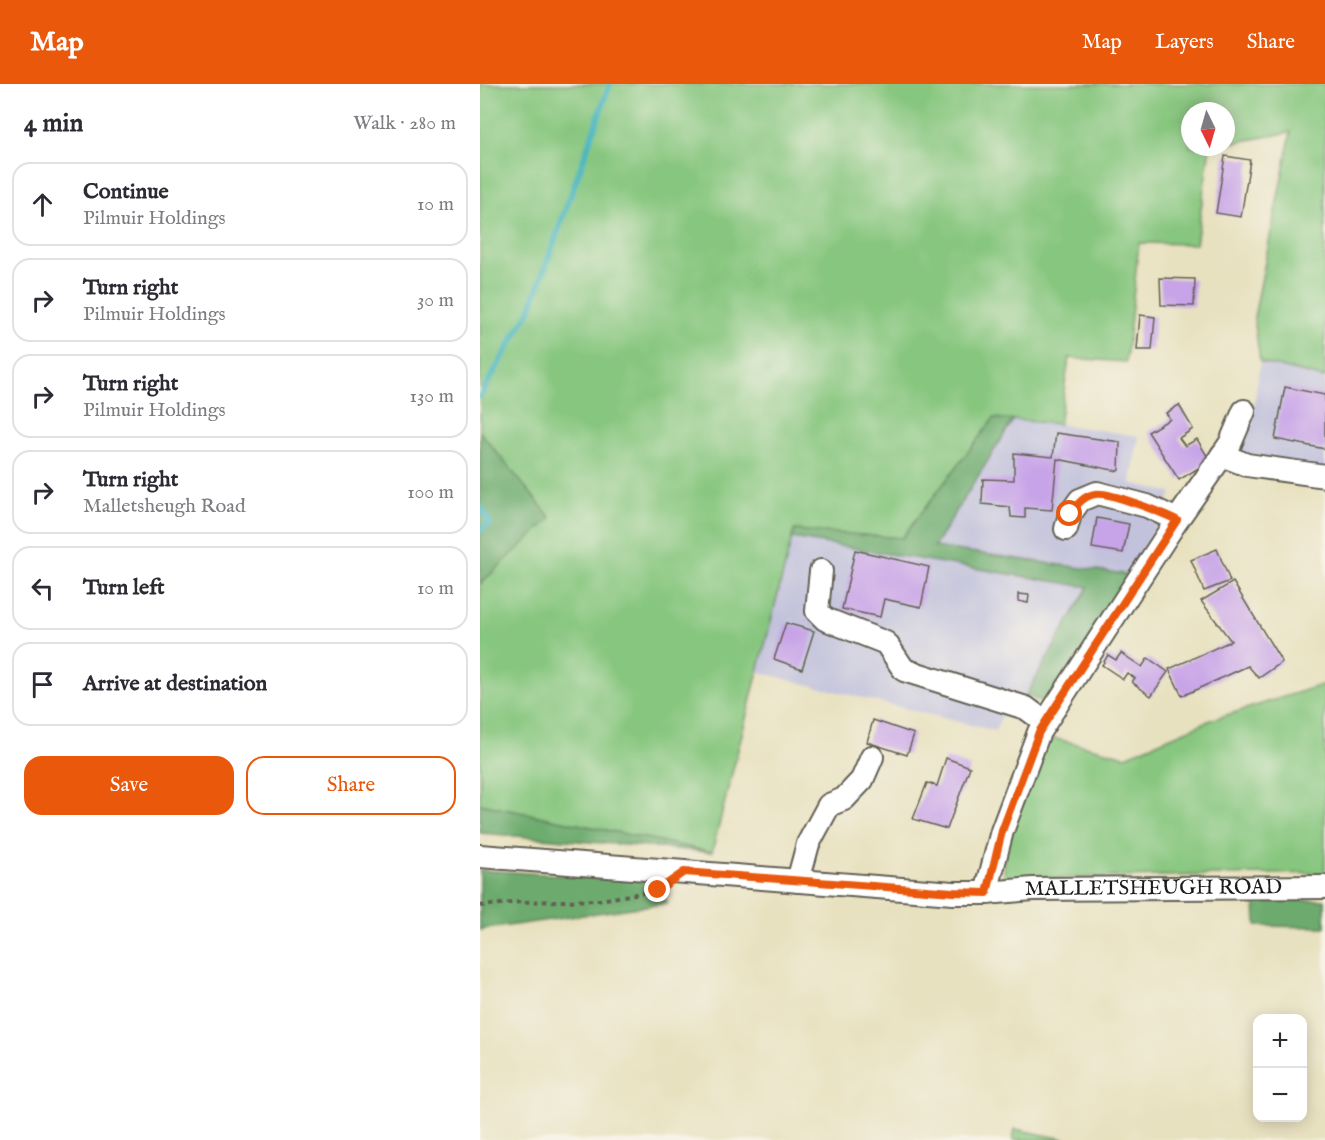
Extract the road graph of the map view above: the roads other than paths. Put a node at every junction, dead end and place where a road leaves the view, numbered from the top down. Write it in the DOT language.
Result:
graph roads {
  1 [pos="1244,411"];
  2 [pos="1222,455"];
  3 [pos="1325,476"];
  4 [pos="1177,520"];
  5 [pos="1066,529"];
  6 [pos="820,571"];
  7 [pos="1045,722"];
  8 [pos="872,757"];
  9 [pos="480,856"];
  10 [pos="798,881"];
  11 [pos="1325,887"];
  12 [pos="987,893"];
  1 -- 2 [label="street"];
  2 -- 3 [label="street"];
  2 -- 4 [label="street"];
  4 -- 5 [label="street"];
  4 -- 7 [label="street"];
  6 -- 7 [label="street"];
  7 -- 12 [label="street"];
  8 -- 10 [label="street"];
  9 -- 10 [label="street, MALLETSHEUGH ROAD"];
  10 -- 12 [label="street, MALLETSHEUGH ROAD"];
  11 -- 12 [label="street, MALLETSHEUGH ROAD"];
}
